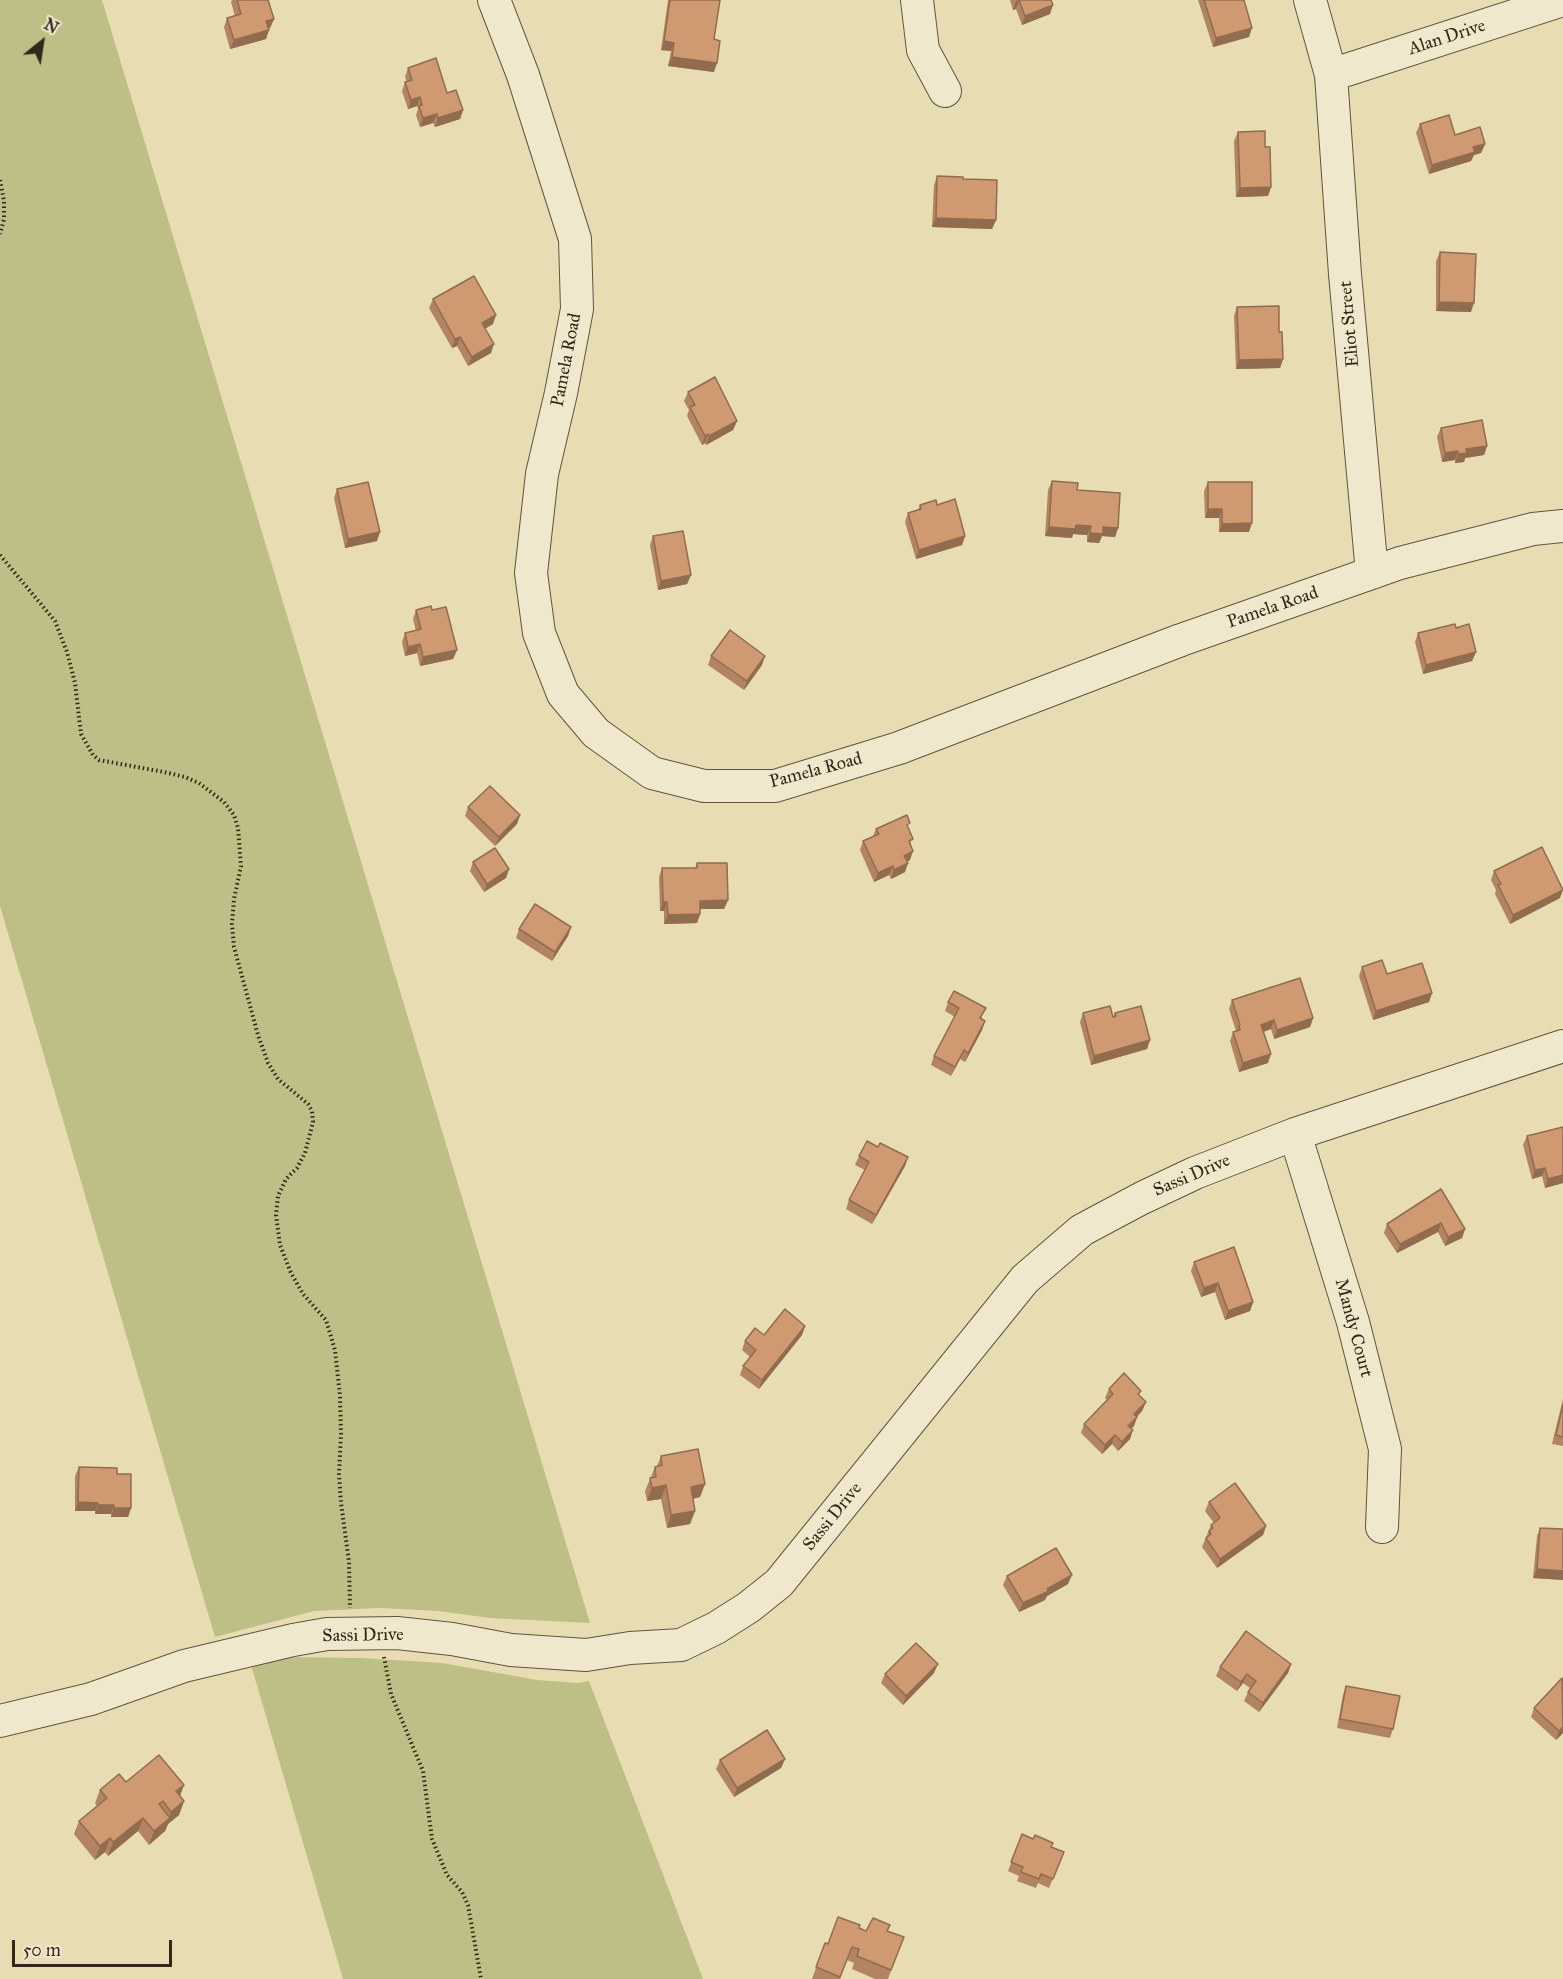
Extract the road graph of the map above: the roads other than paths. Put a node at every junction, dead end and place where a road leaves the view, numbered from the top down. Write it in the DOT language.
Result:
graph roads {
  1 [pos="494,0"];
  2 [pos="917,0"];
  3 [pos="1310,0"];
  4 [pos="1563,0"];
  5 [pos="1331,75"];
  6 [pos="945,91"];
  7 [pos="1563,525"];
  8 [pos="1372,573"];
  9 [pos="1563,1046"];
  10 [pos="1295,1134"];
  11 [pos="1382,1527"];
  12 [pos="0,1721"];
  1 -- 8 [label="street, Pamela Road"];
  2 -- 6 [label="street"];
  3 -- 5 [label="street"];
  4 -- 5 [label="street, Alan Drive"];
  5 -- 8 [label="street, Eliot Street"];
  7 -- 8 [label="street, Pamela Road"];
  9 -- 10 [label="street, Sassi Drive"];
  10 -- 11 [label="street, Mandy Court"];
  10 -- 12 [label="street, Sassi Drive"];
}
